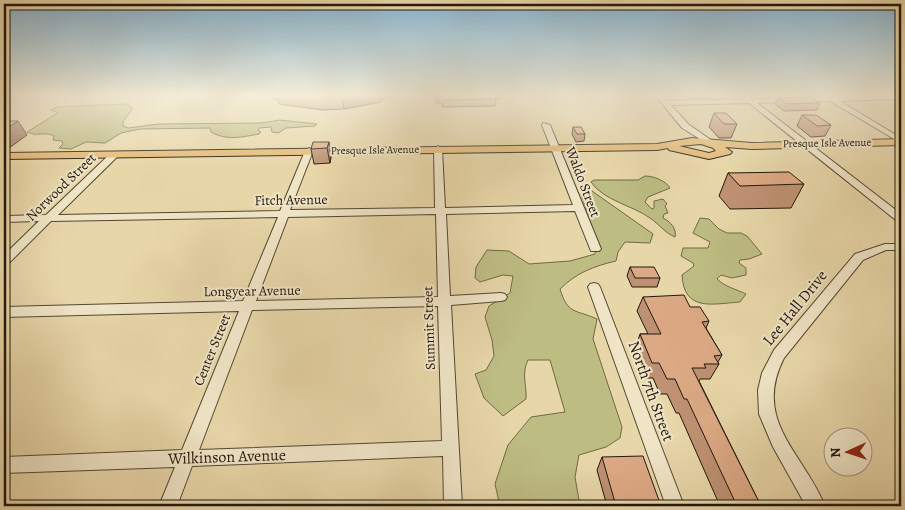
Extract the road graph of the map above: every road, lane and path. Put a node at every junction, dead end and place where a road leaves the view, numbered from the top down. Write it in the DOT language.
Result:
graph roads {
  1 [pos="678,119"];
  2 [pos="773,119"];
  3 [pos="864,119"];
  4 [pos="546,125"];
  5 [pos="685,126"];
  6 [pos="689,142"];
  7 [pos="901,142"];
  8 [pos="711,143"];
  9 [pos="804,144"];
  10 [pos="752,146"];
  11 [pos="657,147"];
  12 [pos="555,148"];
  13 [pos="438,149"];
  14 [pos="309,151"];
  15 [pos="115,154"];
  16 [pos="698,154"];
  17 [pos="718,155"];
  18 [pos="4,156"];
  19 [pos="578,208"];
  20 [pos="441,211"];
  21 [pos="285,214"];
  22 [pos="49,218"];
  23 [pos="4,219"];
  24 [pos="901,219"];
  25 [pos="901,247"];
  26 [pos="595,250"];
  27 [pos="4,260"];
  28 [pos="594,287"];
  29 [pos="501,297"];
  30 [pos="445,301"];
  31 [pos="248,306"];
  32 [pos="4,312"];
  33 [pos="451,448"];
  34 [pos="187,459"];
  35 [pos="4,466"];
  36 [pos="168,506"];
  37 [pos="453,506"];
  38 [pos="675,506"];
  39 [pos="816,506"];
  1 -- 5 [label="street"];
  2 -- 9 [label="street"];
  3 -- 7 [label="street"];
  4 -- 12 [label="street, Waldo Street"];
  5 -- 6 [label="street"];
  5 -- 8 [label="street"];
  6 -- 8 [label="main road, Presque Isle Avenue"];
  6 -- 11 [label="main road, Presque Isle Avenue"];
  6 -- 16 [label="main road"];
  7 -- 9 [label="main road, Presque Isle Avenue"];
  8 -- 10 [label="main road, Presque Isle Avenue"];
  8 -- 17 [label="main road"];
  9 -- 10 [label="main road, Presque Isle Avenue"];
  9 -- 24 [label="street"];
  10 -- 17 [label="main road, Presque Isle Avenue"];
  11 -- 12 [label="main road, Presque Isle Avenue"];
  11 -- 16 [label="main road, Presque Isle Avenue"];
  12 -- 13 [label="main road, Presque Isle Avenue"];
  12 -- 19 [label="street, Waldo Street"];
  13 -- 14 [label="main road, Presque Isle Avenue"];
  13 -- 20 [label="street, Summit Street"];
  14 -- 15 [label="main road, Presque Isle Avenue"];
  14 -- 21 [label="street, Center Street"];
  15 -- 18 [label="main road, Presque Isle Avenue"];
  15 -- 22 [label="street, Norwood Street"];
  16 -- 17 [label="main road, Presque Isle Avenue"];
  19 -- 20 [label="street, Fitch Avenue"];
  19 -- 26 [label="street, Waldo Street"];
  20 -- 21 [label="street, Fitch Avenue"];
  20 -- 30 [label="street, Summit Street"];
  21 -- 22 [label="street, Fitch Avenue"];
  21 -- 31 [label="street, Center Street"];
  22 -- 23 [label="street, Fitch Avenue"];
  22 -- 27 [label="street, Norwood Street"];
  25 -- 39 [label="street, Lee Hall Drive"];
  28 -- 38 [label="street, North 7th Street"];
  29 -- 30 [label="street, Longyear Avenue"];
  30 -- 31 [label="street, Longyear Avenue"];
  30 -- 33 [label="street, Summit Street"];
  31 -- 32 [label="street, Longyear Avenue"];
  31 -- 34 [label="street, Center Street"];
  33 -- 34 [label="street, Wilkinson Avenue"];
  33 -- 37 [label="street, Summit Street"];
  34 -- 35 [label="street, Wilkinson Avenue"];
  34 -- 36 [label="street, Center Street"];
}
